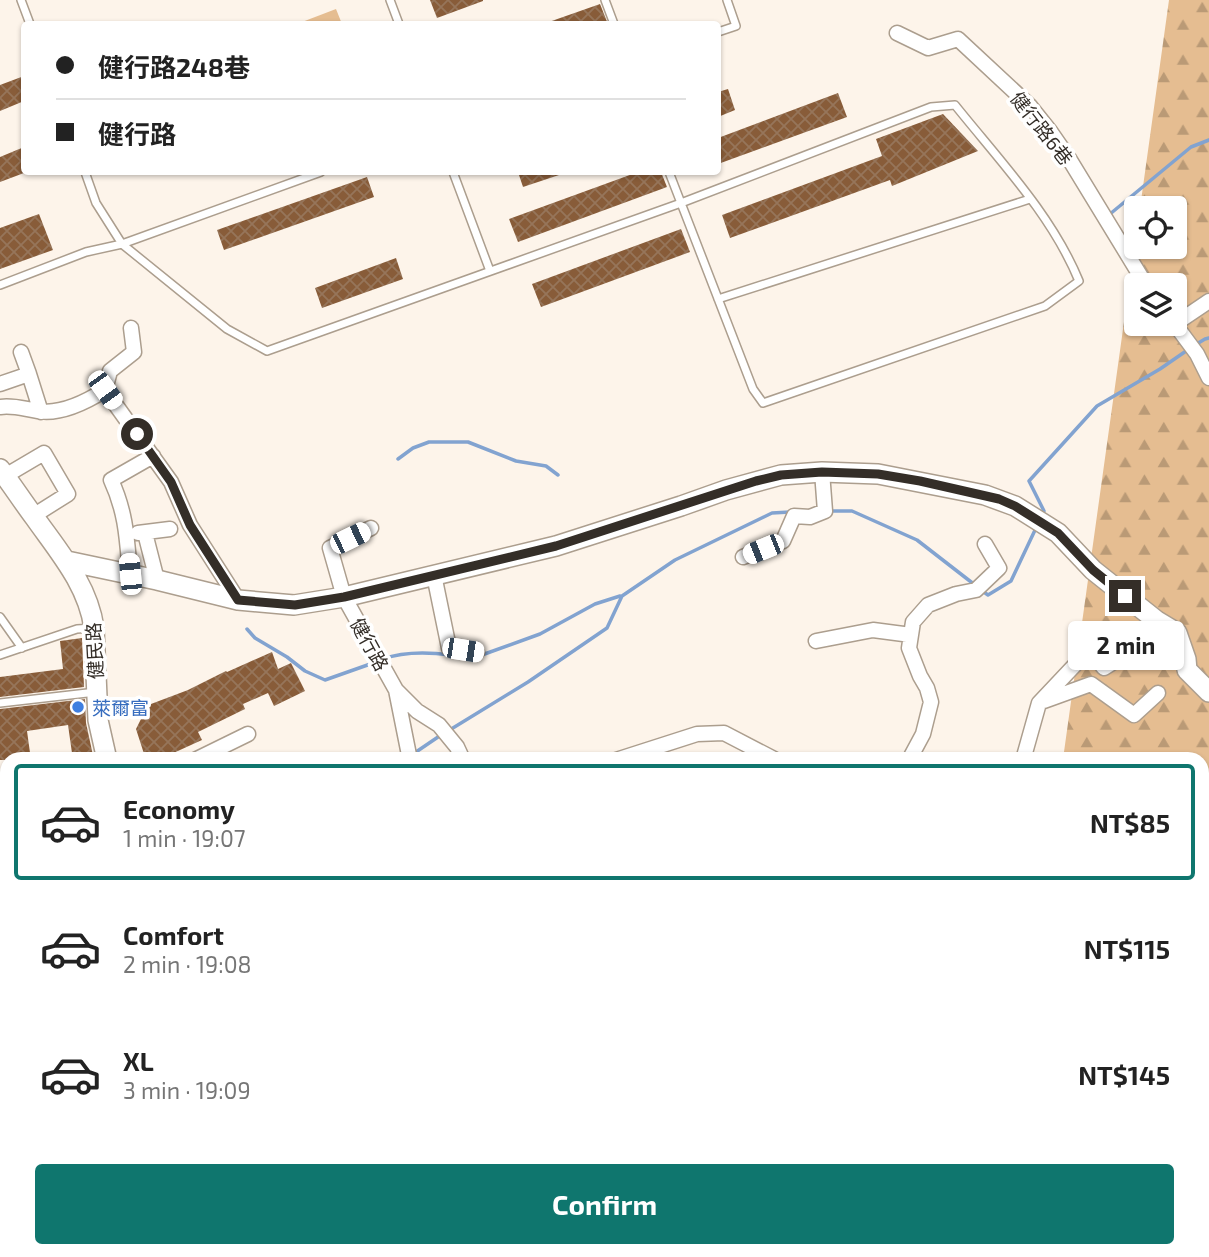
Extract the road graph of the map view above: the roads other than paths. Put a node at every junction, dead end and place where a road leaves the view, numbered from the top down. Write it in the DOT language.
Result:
graph roads {
  1 [pos="21,0"];
  2 [pos="390,0"];
  3 [pos="605,0"];
  4 [pos="727,0"];
  5 [pos="29,21"];
  6 [pos="398,21"];
  7 [pos="613,21"];
  8 [pos="721,31"];
  9 [pos="897,33"];
  10 [pos="86,175"];
  11 [pos="313,175"];
  12 [pos="454,175"];
  13 [pos="670,175"];
  14 [pos="1030,199"];
  15 [pos="681,203"];
  16 [pos="122,244"];
  17 [pos="490,271"];
  18 [pos="1139,273"];
  19 [pos="0,285"];
  20 [pos="718,299"];
  21 [pos="1209,301"];
  22 [pos="1187,315"];
  23 [pos="131,328"];
  24 [pos="1184,336"];
  25 [pos="21,352"];
  26 [pos="29,374"];
  27 [pos="1209,378"];
  28 [pos="0,384"];
  29 [pos="105,390"];
  30 [pos="0,407"];
  31 [pos="41,411"];
  32 [pos="153,456"];
  33 [pos="3,472"];
  34 [pos="822,472"];
  35 [pos="33,516"];
  36 [pos="371,528"];
  37 [pos="170,529"];
  38 [pos="126,533"];
  39 [pos="145,533"];
  40 [pos="985,544"];
  41 [pos="743,557"];
  42 [pos="67,561"];
  43 [pos="130,574"];
  44 [pos="434,575"];
  45 [pos="157,580"];
  46 [pos="344,597"];
  47 [pos="238,600"];
  48 [pos="0,617"];
  49 [pos="94,628"];
  50 [pos="911,635"];
  51 [pos="816,642"];
  52 [pos="22,648"];
  53 [pos="1131,651"];
  54 [pos="477,652"];
  55 [pos="0,654"];
  56 [pos="396,690"];
  57 [pos="96,692"];
  58 [pos="1209,692"];
  59 [pos="1158,693"];
  60 [pos="1039,703"];
  61 [pos="0,704"];
  62 [pos="248,734"];
  63 [pos="105,752"];
  64 [pos="211,752"];
  65 [pos="408,752"];
  66 [pos="459,752"];
  67 [pos="641,752"];
  68 [pos="761,752"];
  69 [pos="913,752"];
  70 [pos="1025,752"];
  1 -- 5 [label="lane"];
  2 -- 6 [label="lane"];
  3 -- 7 [label="lane"];
  4 -- 8 [label="lane"];
  9 -- 18 [label="street, 健行路6巷"];
  10 -- 16 [label="lane"];
  11 -- 16 [label="lane"];
  12 -- 17 [label="lane"];
  13 -- 15 [label="lane"];
  14 -- 15 [label="lane"];
  14 -- 20 [label="lane"];
  14 -- 20 [label="lane"];
  15 -- 17 [label="lane"];
  15 -- 20 [label="lane"];
  16 -- 17 [label="lane"];
  16 -- 19 [label="lane"];
  21 -- 22 [label="street"];
  23 -- 29 [label="street"];
  24 -- 27 [label="street"];
  25 -- 26 [label="street"];
  26 -- 28 [label="street"];
  26 -- 31 [label="street"];
  29 -- 31 [label="street"];
  29 -- 32 [label="street"];
  30 -- 31 [label="street"];
  32 -- 38 [label="street"];
  32 -- 47 [label="street"];
  33 -- 35 [label="street, 健民路"];
  33 -- 35 [label="street, 健民路"];
  34 -- 41 [label="street"];
  34 -- 44 [label="street, 健行路"];
  34 -- 58 [label="street, 健行路"];
  35 -- 42 [label="street, 健民路"];
  36 -- 46 [label="street"];
  37 -- 39 [label="street"];
  38 -- 39 [label="street"];
  38 -- 43 [label="street"];
  39 -- 45 [label="street"];
  40 -- 50 [label="street"];
  42 -- 43 [label="street, 健行路"];
  42 -- 49 [label="street, 健民路"];
  43 -- 45 [label="street, 健行路"];
  44 -- 46 [label="street, 健行路"];
  44 -- 54 [label="street"];
  45 -- 47 [label="street, 健行路"];
  46 -- 47 [label="street, 健行路"];
  46 -- 56 [label="street, 健行路"];
  48 -- 52 [label="lane"];
  49 -- 52 [label="lane"];
  49 -- 57 [label="street, 健民路"];
  50 -- 51 [label="street"];
  50 -- 69 [label="street"];
  52 -- 55 [label="lane"];
  53 -- 60 [label="street"];
  56 -- 65 [label="street"];
  56 -- 66 [label="street"];
  57 -- 61 [label="lane"];
  57 -- 63 [label="street, 健民路"];
  59 -- 60 [label="street"];
  60 -- 70 [label="street"];
  62 -- 64 [label="street"];
  67 -- 68 [label="street"];
}
